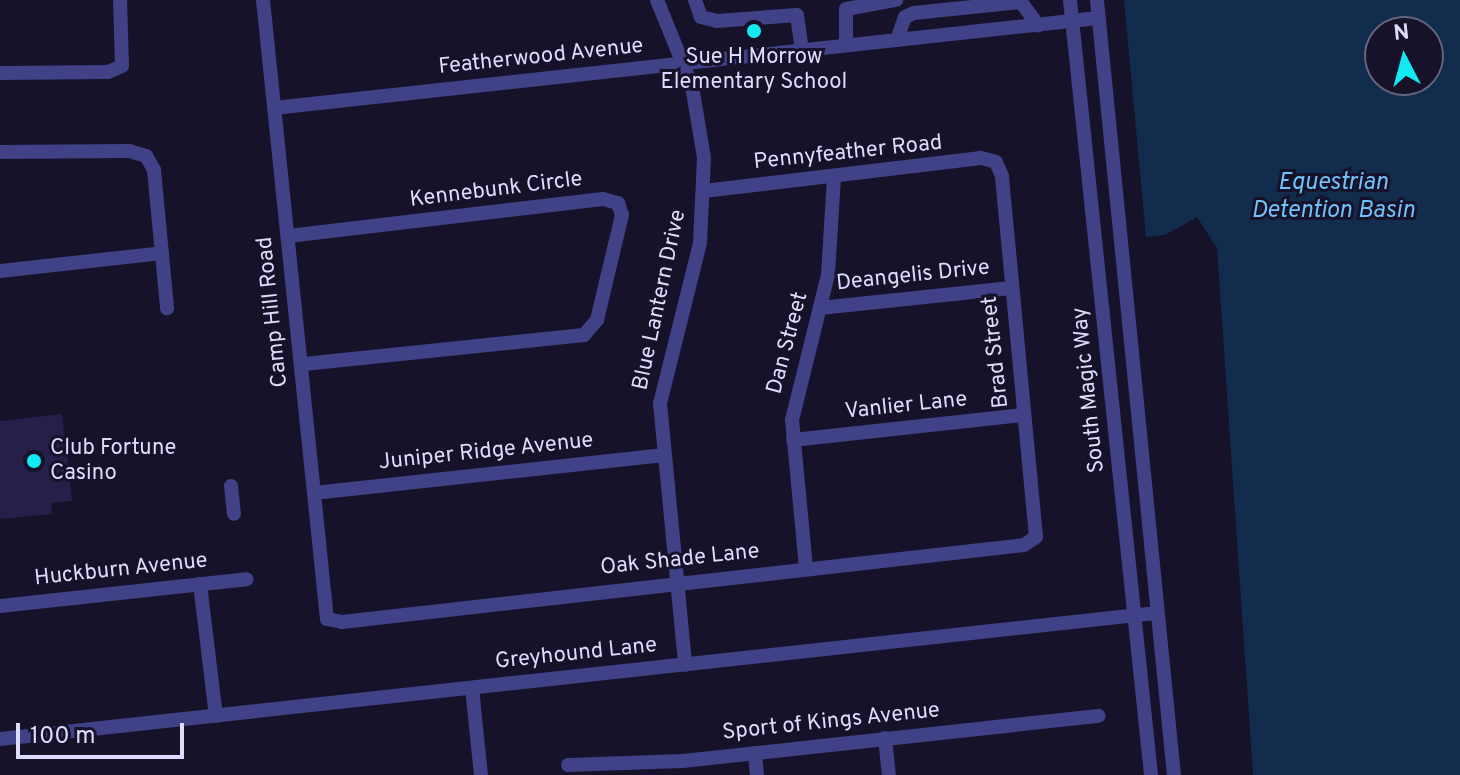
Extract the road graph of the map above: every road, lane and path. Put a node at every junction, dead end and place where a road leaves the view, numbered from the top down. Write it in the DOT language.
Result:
graph roads {
  1 [pos="120,0"];
  2 [pos="263,0"];
  3 [pos="657,0"];
  4 [pos="695,0"];
  5 [pos="896,0"];
  6 [pos="1070,0"];
  7 [pos="1097,0"];
  8 [pos="1098,18"];
  9 [pos="1072,20"];
  10 [pos="1038,25"];
  11 [pos="897,40"];
  12 [pos="846,45"];
  13 [pos="802,50"];
  14 [pos="685,63"];
  15 [pos="0,73"];
  16 [pos="274,108"];
  17 [pos="0,152"];
  18 [pos="996,162"];
  19 [pos="834,176"];
  20 [pos="704,191"];
  21 [pos="288,236"];
  22 [pos="162,253"];
  23 [pos="0,271"];
  24 [pos="1011,288"];
  25 [pos="167,308"];
  26 [pos="820,308"];
  27 [pos="301,364"];
  28 [pos="1024,415"];
  29 [pos="793,440"];
  30 [pos="662,455"];
  31 [pos="231,486"];
  32 [pos="314,493"];
  33 [pos="234,514"];
  34 [pos="1036,537"];
  35 [pos="806,568"];
  36 [pos="247,579"];
  37 [pos="675,583"];
  38 [pos="200,584"];
  39 [pos="0,606"];
  40 [pos="1157,613"];
  41 [pos="1135,616"];
  42 [pos="327,619"];
  43 [pos="685,665"];
  44 [pos="472,688"];
  45 [pos="216,716"];
  46 [pos="1099,716"];
  47 [pos="885,738"];
  48 [pos="0,739"];
  49 [pos="755,753"];
  50 [pos="568,765"];
  51 [pos="481,775"];
  52 [pos="757,775"];
  53 [pos="889,775"];
  54 [pos="1151,775"];
  55 [pos="1174,775"];
  1 -- 15 [label="street"];
  2 -- 16 [label="street, Camp Hill Road"];
  3 -- 14 [label="street, Blue Lantern Drive"];
  4 -- 13 [label="street"];
  5 -- 12 [label="street"];
  6 -- 9 [label="street, South Magic Way"];
  7 -- 8 [label="street, South Magic Way"];
  8 -- 9 [label="street, Featherwood Avenue"];
  8 -- 40 [label="street, South Magic Way"];
  9 -- 10 [label="street, Featherwood Avenue"];
  9 -- 41 [label="street, South Magic Way"];
  10 -- 11 [label="street, Featherwood Avenue"];
  10 -- 11 [label="street"];
  11 -- 12 [label="street, Featherwood Avenue"];
  12 -- 13 [label="street, Featherwood Avenue"];
  13 -- 14 [label="street, Featherwood Avenue"];
  14 -- 16 [label="street, Featherwood Avenue"];
  14 -- 20 [label="street, Blue Lantern Drive"];
  16 -- 21 [label="street, Camp Hill Road"];
  17 -- 22 [label="street"];
  18 -- 19 [label="street, Pennyfeather Road"];
  18 -- 24 [label="street, Brad Street"];
  19 -- 20 [label="street, Pennyfeather Road"];
  19 -- 26 [label="street, Dan Street"];
  20 -- 30 [label="street, Blue Lantern Drive"];
  21 -- 27 [label="street, Camp Hill Road"];
  21 -- 27 [label="street, Kennebunk Circle"];
  22 -- 23 [label="street"];
  22 -- 25 [label="street"];
  24 -- 26 [label="street, Deangelis Drive"];
  24 -- 28 [label="street, Brad Street"];
  26 -- 29 [label="street, Dan Street"];
  27 -- 32 [label="street, Camp Hill Road"];
  28 -- 29 [label="street, Vanlier Lane"];
  28 -- 34 [label="street, Brad Street"];
  29 -- 35 [label="street, Dan Street"];
  30 -- 32 [label="street, Juniper Ridge Avenue"];
  30 -- 37 [label="street, Blue Lantern Drive"];
  31 -- 33 [label="street"];
  32 -- 42 [label="street, Camp Hill Road"];
  34 -- 35 [label="street, Oak Shade Lane"];
  35 -- 37 [label="street, Oak Shade Lane"];
  36 -- 38 [label="street, Huckburn Avenue"];
  37 -- 42 [label="street, Oak Shade Lane"];
  37 -- 43 [label="street, Blue Lantern Drive"];
  38 -- 39 [label="street, Huckburn Avenue"];
  38 -- 45 [label="street"];
  40 -- 41 [label="street, Greyhound Lane"];
  40 -- 55 [label="street, South Magic Way"];
  41 -- 43 [label="street, Greyhound Lane"];
  41 -- 54 [label="street, South Magic Way"];
  43 -- 44 [label="street, Greyhound Lane"];
  44 -- 45 [label="street, Greyhound Lane"];
  44 -- 51 [label="street"];
  45 -- 48 [label="street, Greyhound Lane"];
  46 -- 47 [label="street, Sport of Kings Avenue"];
  47 -- 49 [label="street, Sport of Kings Avenue"];
  47 -- 53 [label="street"];
  49 -- 50 [label="street, Sport of Kings Avenue"];
  49 -- 52 [label="street"];
}
